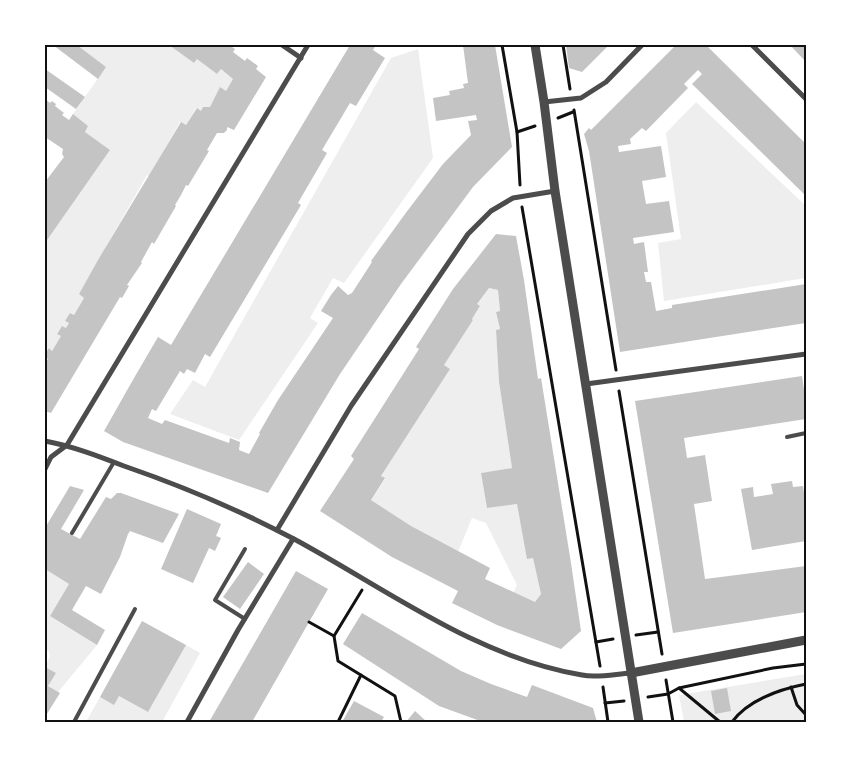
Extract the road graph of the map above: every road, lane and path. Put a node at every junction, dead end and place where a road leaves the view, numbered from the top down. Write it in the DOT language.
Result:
graph roads {
  1 [pos="282,45"];
  2 [pos="308,45"];
  3 [pos="502,45"];
  4 [pos="535,45"];
  5 [pos="563,45"];
  6 [pos="642,45"];
  7 [pos="752,45"];
  8 [pos="301,58"];
  9 [pos="806,99"];
  10 [pos="572,100"];
  11 [pos="544,102"];
  12 [pos="555,191"];
  13 [pos="520,197"];
  14 [pos="806,354"];
  15 [pos="586,384"];
  16 [pos="806,433"];
  17 [pos="787,437"];
  18 [pos="45,441"];
  19 [pos="67,445"];
  20 [pos="114,462"];
  21 [pos="45,469"];
  22 [pos="276,530"];
  23 [pos="72,533"];
  24 [pos="293,538"];
  25 [pos="245,549"];
  26 [pos="368,580"];
  27 [pos="135,609"];
  28 [pos="246,619"];
  29 [pos="309,622"];
  30 [pos="334,636"];
  31 [pos="806,640"];
  32 [pos="806,664"];
  33 [pos="665,667"];
  34 [pos="631,673"];
  35 [pos="361,675"];
  36 [pos="601,675"];
  37 [pos="806,684"];
  38 [pos="791,687"];
  39 [pos="678,688"];
  40 [pos="668,694"];
  41 [pos="806,715"];
  42 [pos="74,722"];
  43 [pos="187,722"];
  44 [pos="338,722"];
  45 [pos="401,722"];
  46 [pos="608,722"];
  47 [pos="640,722"];
  48 [pos="673,722"];
  49 [pos="720,722"];
  50 [pos="732,722"];
  1 -- 8 [label="street"];
  2 -- 8 [label="street"];
  3 -- 13 [label="path"];
  4 -- 11 [label="street"];
  5 -- 10 [label="path"];
  6 -- 10 [label="street"];
  7 -- 9 [label="street"];
  8 -- 19 [label="street"];
  10 -- 11 [label="street"];
  11 -- 12 [label="street"];
  12 -- 13 [label="street"];
  12 -- 15 [label="street"];
  13 -- 22 [label="street"];
  13 -- 36 [label="path"];
  14 -- 15 [label="street"];
  15 -- 34 [label="street"];
  16 -- 17 [label="lane"];
  18 -- 19 [label="street"];
  19 -- 20 [label="street"];
  19 -- 21 [label="street"];
  20 -- 22 [label="street"];
  20 -- 23 [label="lane"];
  22 -- 24 [label="street"];
  24 -- 26 [label="street"];
  24 -- 28 [label="street"];
  25 -- 28 [label="lane"];
  26 -- 30 [label="path"];
  26 -- 36 [label="street"];
  27 -- 42 [label="lane"];
  28 -- 43 [label="street"];
  29 -- 30 [label="path"];
  30 -- 35 [label="path"];
  31 -- 33 [label="street"];
  32 -- 39 [label="path"];
  33 -- 34 [label="street"];
  33 -- 40 [label="path"];
  34 -- 36 [label="street"];
  34 -- 47 [label="street"];
  35 -- 44 [label="path"];
  35 -- 45 [label="path"];
  36 -- 46 [label="path"];
  37 -- 38 [label="path"];
  38 -- 41 [label="path"];
  38 -- 50 [label="path"];
  39 -- 40 [label="path"];
  39 -- 49 [label="path"];
  40 -- 48 [label="path"];
}
